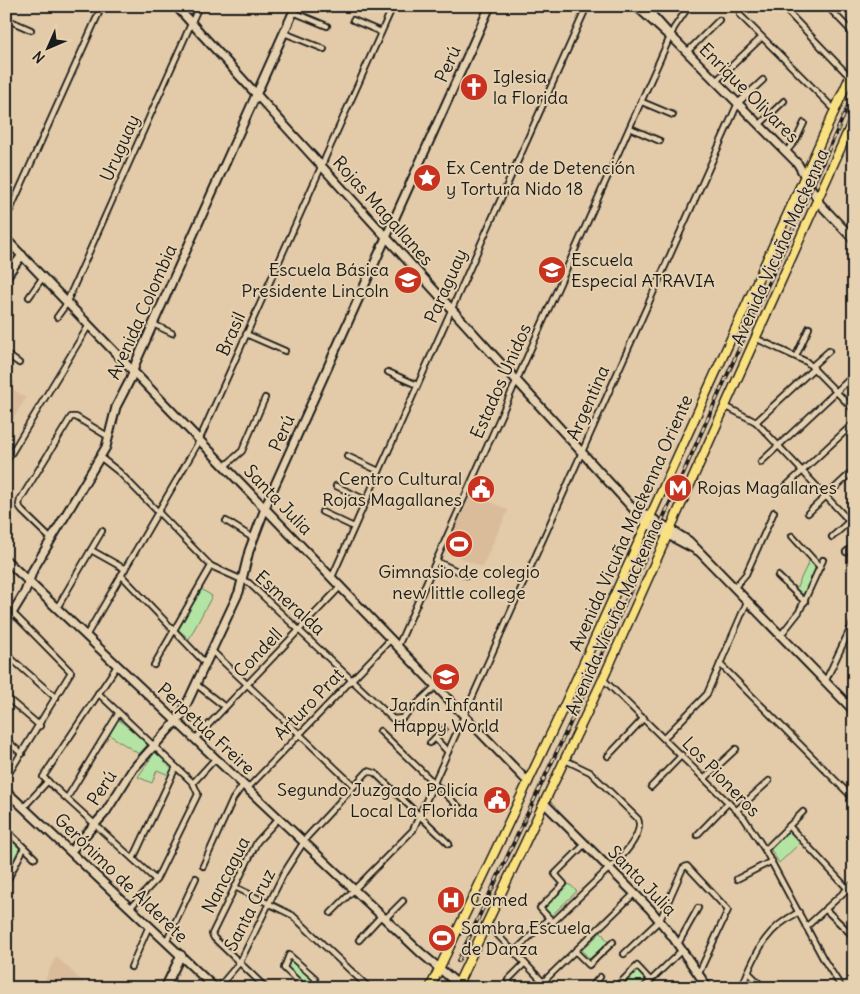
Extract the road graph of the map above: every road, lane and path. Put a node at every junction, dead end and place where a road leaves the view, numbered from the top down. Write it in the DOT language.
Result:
graph roads {
  1 [pos="102,6"];
  2 [pos="176,6"];
  3 [pos="199,6"];
  4 [pos="393,6"];
  5 [pos="490,6"];
  6 [pos="587,6"];
  7 [pos="689,6"];
  8 [pos="744,6"];
  9 [pos="782,6"];
  10 [pos="827,6"];
  11 [pos="639,7"];
  12 [pos="295,9"];
  13 [pos="6,19"];
  14 [pos="353,20"];
  15 [pos="719,20"];
  16 [pos="191,23"];
  17 [pos="326,26"];
  18 [pos="32,30"];
  19 [pos="381,32"];
  20 [pos="284,33"];
  21 [pos="854,34"];
  22 [pos="671,36"];
  23 [pos="761,38"];
  24 [pos="324,50"];
  25 [pos="687,52"];
  26 [pos="854,68"];
  27 [pos="850,77"];
  28 [pos="763,80"];
  29 [pos="716,81"];
  30 [pos="256,94"];
  31 [pos="784,101"];
  32 [pos="642,102"];
  33 [pos="738,104"];
  34 [pos="835,110"];
  35 [pos="673,115"];
  36 [pos="854,118"];
  37 [pos="804,123"];
  38 [pos="760,125"];
  39 [pos="630,128"];
  40 [pos="660,141"];
  41 [pos="786,152"];
  42 [pos="321,166"];
  43 [pos="806,175"];
  44 [pos="817,199"];
  45 [pos="6,219"];
  46 [pos="386,237"];
  47 [pos="6,238"];
  48 [pos="854,240"];
  49 [pos="22,255"];
  50 [pos="6,277"];
  51 [pos="43,277"];
  52 [pos="30,297"];
  53 [pos="66,301"];
  54 [pos="452,308"];
  55 [pos="57,317"];
  56 [pos="153,324"];
  57 [pos="89,325"];
  58 [pos="809,328"];
  59 [pos="172,333"];
  60 [pos="246,334"];
  61 [pos="755,338"];
  62 [pos="829,350"];
  63 [pos="285,351"];
  64 [pos="6,354"];
  65 [pos="796,356"];
  66 [pos="19,363"];
  67 [pos="813,367"];
  68 [pos="133,372"];
  69 [pos="388,372"];
  70 [pos="854,375"];
  71 [pos="517,380"];
  72 [pos="417,385"];
  73 [pos="836,392"];
  74 [pos="265,398"];
  75 [pos="725,406"];
  76 [pos="854,410"];
  77 [pos="756,422"];
  78 [pos="854,423"];
  79 [pos="109,437"];
  80 [pos="199,440"];
  81 [pos="778,445"];
  82 [pos="582,452"];
  83 [pos="347,456"];
  84 [pos="100,457"];
  85 [pos="6,462"];
  86 [pos="761,462"];
  87 [pos="225,466"];
  88 [pos="854,470"];
  89 [pos="379,471"];
  90 [pos="802,471"];
  91 [pos="336,486"];
  92 [pos="784,488"];
  93 [pos="826,496"];
  94 [pos="366,500"];
  95 [pos="265,508"];
  96 [pos="158,512"];
  97 [pos="322,512"];
  98 [pos="774,512"];
  99 [pos="808,512"];
  100 [pos="854,517"];
  101 [pos="226,521"];
  102 [pos="648,521"];
  103 [pos="850,521"];
  104 [pos="354,526"];
  105 [pos="854,526"];
  106 [pos="102,531"];
  107 [pos="669,532"];
  108 [pos="792,536"];
  109 [pos="832,537"];
  110 [pos="253,538"];
  111 [pos="51,539"];
  112 [pos="854,545"];
  113 [pos="91,550"];
  114 [pos="846,552"];
  115 [pos="6,560"];
  116 [pos="824,560"];
  117 [pos="436,561"];
  118 [pos="211,566"];
  119 [pos="820,567"];
  120 [pos="125,569"];
  121 [pos="466,574"];
  122 [pos="121,575"];
  123 [pos="778,576"];
  124 [pos="332,577"];
  125 [pos="242,578"];
  126 [pos="29,581"];
  127 [pos="341,586"];
  128 [pos="734,588"];
  129 [pos="747,602"];
  130 [pos="805,602"];
  131 [pos="6,606"];
  132 [pos="57,608"];
  133 [pos="13,612"];
  134 [pos="854,621"];
  135 [pos="6,623"];
  136 [pos="299,630"];
  137 [pos="175,631"];
  138 [pos="86,636"];
  139 [pos="780,636"];
  140 [pos="391,639"];
  141 [pos="398,646"];
  142 [pos="212,651"];
  143 [pos="6,654"];
  144 [pos="206,664"];
  145 [pos="720,664"];
  146 [pos="154,665"];
  147 [pos="117,666"];
  148 [pos="604,679"];
  149 [pos="352,680"];
  150 [pos="825,682"];
  151 [pos="247,684"];
  152 [pos="197,685"];
  153 [pos="436,686"];
  154 [pos="98,693"];
  155 [pos="6,697"];
  156 [pos="56,698"];
  157 [pos="225,707"];
  158 [pos="854,711"];
  159 [pos="118,714"];
  160 [pos="464,715"];
  161 [pos="644,718"];
  162 [pos="177,722"];
  163 [pos="40,726"];
  164 [pos="444,729"];
  165 [pos="380,731"];
  166 [pos="300,735"];
  167 [pos="435,738"];
  168 [pos="664,738"];
  169 [pos="195,739"];
  170 [pos="6,740"];
  171 [pos="430,743"];
  172 [pos="154,746"];
  173 [pos="736,748"];
  174 [pos="448,752"];
  175 [pos="22,754"];
  176 [pos="682,755"];
  177 [pos="608,756"];
  178 [pos="216,759"];
  179 [pos="565,760"];
  180 [pos="176,767"];
  181 [pos="6,778"];
  182 [pos="705,778"];
  183 [pos="48,781"];
  184 [pos="769,781"];
  185 [pos="528,782"];
  186 [pos="193,783"];
  187 [pos="434,783"];
  188 [pos="354,786"];
  189 [pos="245,787"];
  190 [pos="651,787"];
  191 [pos="6,790"];
  192 [pos="67,798"];
  193 [pos="854,799"];
  194 [pos="730,802"];
  195 [pos="544,803"];
  196 [pos="24,807"];
  197 [pos="737,810"];
  198 [pos="464,812"];
  199 [pos="803,812"];
  200 [pos="420,815"];
  201 [pos="279,818"];
  202 [pos="95,824"];
  203 [pos="789,826"];
  204 [pos="6,830"];
  205 [pos="697,834"];
  206 [pos="304,842"];
  207 [pos="449,844"];
  208 [pos="586,844"];
  209 [pos="24,848"];
  210 [pos="765,850"];
  211 [pos="71,851"];
  212 [pos="35,858"];
  213 [pos="133,859"];
  214 [pos="772,861"];
  215 [pos="203,866"];
  216 [pos="610,868"];
  217 [pos="8,876"];
  218 [pos="196,878"];
  219 [pos="737,878"];
  220 [pos="156,880"];
  221 [pos="6,883"];
  222 [pos="854,883"];
  223 [pos="235,887"];
  224 [pos="847,888"];
  225 [pos="355,890"];
  226 [pos="635,893"];
  227 [pos="403,901"];
  228 [pos="269,904"];
  229 [pos="130,908"];
  230 [pos="698,908"];
  231 [pos="825,908"];
  232 [pos="799,912"];
  233 [pos="331,913"];
  234 [pos="383,917"];
  235 [pos="549,918"];
  236 [pos="660,920"];
  237 [pos="487,924"];
  238 [pos="149,926"];
  239 [pos="806,927"];
  240 [pos="854,937"];
  241 [pos="359,940"];
  242 [pos="166,942"];
  243 [pos="613,942"];
  244 [pos="680,947"];
  245 [pos="575,951"];
  246 [pos="514,952"];
  247 [pos="624,954"];
  248 [pos="181,955"];
  249 [pos="240,962"];
  250 [pos="525,963"];
  251 [pos="131,967"];
  252 [pos="439,968"];
  253 [pos="748,972"];
  254 [pos="698,975"];
  255 [pos="600,977"];
  256 [pos="650,980"];
  257 [pos="544,982"];
  258 [pos="458,987"];
  259 [pos="548,987"];
  260 [pos="166,988"];
  261 [pos="216,988"];
  262 [pos="266,988"];
  263 [pos="305,988"];
  264 [pos="316,988"];
  265 [pos="369,988"];
  266 [pos="430,988"];
  267 [pos="513,988"];
  268 [pos="590,988"];
  269 [pos="615,988"];
  270 [pos="643,988"];
  271 [pos="708,988"];
  272 [pos="741,988"];
  273 [pos="764,988"];
  274 [pos="842,988"];
  1 -- 45 [label="street"];
  2 -- 16 [label="street, Rojas Magallanes"];
  3 -- 16 [label="street, Uruguay"];
  4 -- 19 [label="street, Brasil"];
  5 -- 46 [label="street, Perú"];
  6 -- 54 [label="street, Paraguay"];
  7 -- 22 [label="street, Estados Unidos"];
  8 -- 23 [label="street"];
  9 -- 27 [label="street"];
  10 -- 21 [label="street"];
  11 -- 22 [label="street, Enrique Olivares"];
  12 -- 17 [label="street"];
  12 -- 20 [label="street, Avenida Colombia"];
  13 -- 18 [label="street"];
  14 -- 19 [label="street"];
  15 -- 25 [label="street"];
  16 -- 30 [label="street, Rojas Magallanes"];
  16 -- 53 [label="street, Uruguay"];
  19 -- 42 [label="street, Brasil"];
  20 -- 24 [label="street"];
  20 -- 30 [label="street, Avenida Colombia"];
  22 -- 25 [label="street, Enrique Olivares"];
  22 -- 32 [label="street, Estados Unidos"];
  23 -- 29 [label="street"];
  23 -- 34 [label="street"];
  25 -- 29 [label="street, Enrique Olivares"];
  26 -- 27 [label="main road, Avenida Vicuña Mackenna Oriente"];
  27 -- 34 [label="main road, Avenida Vicuña Mackenna Oriente"];
  28 -- 33 [label="street"];
  29 -- 33 [label="street, Enrique Olivares"];
  30 -- 42 [label="street, Rojas Magallanes"];
  30 -- 56 [label="street, Avenida Colombia"];
  31 -- 38 [label="street"];
  32 -- 35 [label="street"];
  32 -- 39 [label="street, Estados Unidos"];
  33 -- 38 [label="street, Enrique Olivares"];
  33 -- 82 [label="street, Argentina"];
  34 -- 43 [label="main road, Avenida Vicuña Mackenna Oriente"];
  36 -- 44 [label="main road, Avenida Vicuña Mackenna"];
  37 -- 41 [label="street"];
  38 -- 41 [label="street, Enrique Olivares"];
  39 -- 40 [label="street"];
  39 -- 71 [label="street, Estados Unidos"];
  41 -- 43 [label="street, Enrique Olivares"];
  42 -- 46 [label="street, Rojas Magallanes"];
  42 -- 60 [label="street, Brasil"];
  43 -- 44 [label="street, Enrique Olivares"];
  43 -- 102 [label="main road, Avenida Vicuña Mackenna Oriente"];
  44 -- 48 [label="street, Enrique Olivares"];
  44 -- 61 [label="main road, Avenida Vicuña Mackenna"];
  46 -- 54 [label="street, Rojas Magallanes"];
  46 -- 95 [label="street, Perú"];
  47 -- 49 [label="street, Santa Julia"];
  49 -- 50 [label="street"];
  49 -- 51 [label="street, Santa Julia"];
  51 -- 52 [label="street"];
  51 -- 53 [label="street, Santa Julia"];
  53 -- 55 [label="street, Uruguay"];
  53 -- 57 [label="street, Santa Julia"];
  54 -- 71 [label="street, Rojas Magallanes"];
  54 -- 72 [label="street, Paraguay"];
  56 -- 59 [label="street"];
  56 -- 68 [label="street, Avenida Colombia"];
  57 -- 68 [label="street, Santa Julia"];
  57 -- 85 [label="street"];
  58 -- 65 [label="street"];
  60 -- 63 [label="street"];
  60 -- 80 [label="street, Brasil"];
  61 -- 65 [label="street"];
  61 -- 75 [label="main road, Avenida Vicuña Mackenna"];
  62 -- 67 [label="street"];
  64 -- 66 [label="street"];
  65 -- 67 [label="street"];
  67 -- 73 [label="street"];
  67 -- 77 [label="street"];
  68 -- 79 [label="street, Avenida Colombia"];
  68 -- 80 [label="street, Santa Julia"];
  69 -- 72 [label="street"];
  70 -- 73 [label="street"];
  71 -- 82 [label="street, Rojas Magallanes"];
  71 -- 117 [label="street, Estados Unidos"];
  72 -- 89 [label="street, Paraguay"];
  73 -- 76 [label="street"];
  73 -- 81 [label="street"];
  74 -- 87 [label="street"];
  75 -- 77 [label="street"];
  75 -- 107 [label="main road, Avenida Vicuña Mackenna"];
  77 -- 81 [label="street"];
  78 -- 90 [label="street"];
  79 -- 84 [label="street, Avenida Colombia"];
  79 -- 111 [label="street"];
  80 -- 87 [label="street, Santa Julia"];
  80 -- 96 [label="street, Brasil"];
  81 -- 86 [label="street"];
  81 -- 90 [label="street"];
  82 -- 102 [label="street, Rojas Magallanes"];
  82 -- 160 [label="street, Argentina"];
  83 -- 89 [label="street"];
  84 -- 96 [label="street, Esmeralda"];
  84 -- 111 [label="street, Avenida Colombia"];
  87 -- 95 [label="street, Santa Julia"];
  88 -- 93 [label="street"];
  89 -- 94 [label="street, Paraguay"];
  90 -- 92 [label="street"];
  90 -- 93 [label="street"];
  91 -- 94 [label="street"];
  93 -- 99 [label="street"];
  93 -- 103 [label="street"];
  94 -- 104 [label="street, Paraguay"];
  95 -- 110 [label="street, Perú"];
  95 -- 124 [label="street, Santa Julia"];
  96 -- 118 [label="street, Esmeralda"];
  96 -- 120 [label="street, Brasil"];
  97 -- 104 [label="street"];
  98 -- 128 [label="street"];
  100 -- 103 [label="street"];
  101 -- 110 [label="street"];
  102 -- 107 [label="street, Rojas Magallanes"];
  102 -- 185 [label="main road, Avenida Vicuña Mackenna Oriente"];
  103 -- 105 [label="street"];
  103 -- 109 [label="street"];
  104 -- 124 [label="street, Paraguay"];
  106 -- 113 [label="street"];
  107 -- 128 [label="street, Rojas Magallanes"];
  107 -- 148 [label="main road, Avenida Vicuña Mackenna"];
  108 -- 119 [label="street"];
  110 -- 125 [label="street, Perú"];
  111 -- 126 [label="street, Avenida Colombia"];
  112 -- 114 [label="street"];
  113 -- 120 [label="street"];
  113 -- 132 [label="street"];
  115 -- 126 [label="street, Perpetua Freire"];
  116 -- 119 [label="street"];
  117 -- 121 [label="street"];
  117 -- 141 [label="street, Estados Unidos"];
  118 -- 125 [label="street, Esmeralda"];
  118 -- 137 [label="street"];
  119 -- 130 [label="street"];
  120 -- 122 [label="street, Brasil"];
  122 -- 137 [label="street"];
  122 -- 138 [label="street, Brasil"];
  123 -- 130 [label="street"];
  124 -- 127 [label="street, Santa Julia"];
  125 -- 136 [label="street, Esmeralda"];
  125 -- 142 [label="street, Perú"];
  126 -- 132 [label="street, Perpetua Freire"];
  126 -- 133 [label="street, Avenida Colombia"];
  127 -- 136 [label="street, Condell"];
  127 -- 140 [label="street, Santa Julia"];
  128 -- 129 [label="street, Rojas Magallanes"];
  129 -- 139 [label="street, Rojas Magallanes"];
  129 -- 145 [label="street"];
  130 -- 139 [label="street"];
  131 -- 133 [label="street"];
  132 -- 138 [label="street, Perpetua Freire"];
  133 -- 135 [label="street, Avenida Colombia"];
  133 -- 156 [label="street"];
  134 -- 150 [label="street"];
  136 -- 149 [label="street, Esmeralda"];
  136 -- 151 [label="street, Condell"];
  137 -- 144 [label="street"];
  137 -- 146 [label="street"];
  138 -- 147 [label="street, Perpetua Freire"];
  139 -- 150 [label="street, Rojas Magallanes"];
  140 -- 141 [label="street, Santa Julia"];
  140 -- 149 [label="street, Arturo Prat"];
  141 -- 153 [label="street, Santa Julia"];
  142 -- 144 [label="street, Perú"];
  142 -- 151 [label="street"];
  143 -- 156 [label="street"];
  144 -- 152 [label="street, Perú"];
  145 -- 168 [label="street"];
  145 -- 193 [label="street"];
  147 -- 154 [label="street"];
  147 -- 162 [label="street, Perpetua Freire"];
  148 -- 161 [label="street, Los Pioneros"];
  148 -- 179 [label="main road, Avenida Vicuña Mackenna"];
  149 -- 153 [label="street, Esmeralda"];
  149 -- 166 [label="street, Arturo Prat"];
  150 -- 158 [label="street, Rojas Magallanes"];
  151 -- 157 [label="street, Condell"];
  151 -- 166 [label="street"];
  152 -- 157 [label="street"];
  152 -- 162 [label="street, Perú"];
  153 -- 160 [label="street, Santa Julia"];
  154 -- 159 [label="street"];
  154 -- 183 [label="street"];
  155 -- 163 [label="street"];
  156 -- 163 [label="street"];
  157 -- 169 [label="street, Condell"];
  159 -- 172 [label="street"];
  159 -- 192 [label="street"];
  160 -- 174 [label="street, Argentina"];
  160 -- 185 [label="street, Santa Julia"];
  161 -- 168 [label="street, Los Pioneros"];
  161 -- 177 [label="street"];
  162 -- 169 [label="street, Perpetua Freire"];
  162 -- 172 [label="street, Perú"];
  163 -- 175 [label="street"];
  164 -- 167 [label="street"];
  165 -- 187 [label="street"];
  166 -- 188 [label="street"];
  166 -- 189 [label="street, Arturo Prat"];
  167 -- 171 [label="street"];
  167 -- 174 [label="street"];
  168 -- 176 [label="street, Los Pioneros"];
  169 -- 178 [label="street, Perpetua Freire"];
  170 -- 175 [label="street"];
  172 -- 180 [label="street"];
  172 -- 202 [label="street, Perú"];
  173 -- 182 [label="street"];
  174 -- 187 [label="street, Argentina"];
  175 -- 181 [label="street"];
  176 -- 182 [label="street, Los Pioneros"];
  176 -- 190 [label="street"];
  178 -- 186 [label="street"];
  178 -- 189 [label="street, Perpetua Freire"];
  179 -- 195 [label="main road, Avenida Vicuña Mackenna"];
  179 -- 216 [label="street"];
  180 -- 186 [label="street"];
  180 -- 213 [label="street"];
  182 -- 194 [label="street, Los Pioneros"];
  183 -- 192 [label="street"];
  183 -- 196 [label="street"];
  184 -- 197 [label="street"];
  185 -- 252 [label="main road, Avenida Vicuña Mackenna Oriente"];
  186 -- 220 [label="street"];
  187 -- 198 [label="street"];
  187 -- 200 [label="street, Argentina"];
  188 -- 200 [label="street, Santa Cruz"];
  188 -- 206 [label="street, Santa Cruz"];
  189 -- 201 [label="street, Perpetua Freire"];
  189 -- 215 [label="street, Arturo Prat"];
  191 -- 196 [label="street, Gerónimo de Alderete"];
  192 -- 202 [label="street"];
  194 -- 197 [label="street, Los Pioneros"];
  194 -- 205 [label="street"];
  195 -- 208 [label="street, Santa Julia"];
  195 -- 237 [label="main road, Avenida Vicuña Mackenna"];
  196 -- 211 [label="street, Gerónimo de Alderete"];
  197 -- 210 [label="street, Los Pioneros"];
  199 -- 203 [label="street"];
  200 -- 207 [label="street"];
  200 -- 225 [label="street, Argentina"];
  201 -- 206 [label="street, Perpetua Freire"];
  201 -- 223 [label="street, Nancagua"];
  202 -- 211 [label="street, Perú"];
  202 -- 213 [label="street"];
  203 -- 210 [label="street"];
  203 -- 224 [label="street"];
  204 -- 209 [label="street"];
  206 -- 225 [label="street, Perpetua Freire"];
  206 -- 228 [label="street, Santa Cruz"];
  208 -- 216 [label="street, Santa Julia"];
  208 -- 235 [label="street"];
  209 -- 212 [label="street"];
  209 -- 217 [label="street"];
  210 -- 214 [label="street, Los Pioneros"];
  211 -- 229 [label="street, Gerónimo de Alderete"];
  213 -- 220 [label="street"];
  214 -- 219 [label="street"];
  214 -- 232 [label="street, Los Pioneros"];
  216 -- 226 [label="street, Santa Julia"];
  216 -- 235 [label="street"];
  217 -- 221 [label="street"];
  218 -- 242 [label="street"];
  220 -- 229 [label="street"];
  222 -- 224 [label="street"];
  223 -- 228 [label="street"];
  223 -- 249 [label="street, Nancagua"];
  224 -- 231 [label="street"];
  225 -- 233 [label="street, Argentina"];
  225 -- 234 [label="street, Perpetua Freire"];
  226 -- 236 [label="street, Santa Julia"];
  226 -- 245 [label="street"];
  227 -- 234 [label="street"];
  228 -- 249 [label="street, Santa Cruz"];
  228 -- 265 [label="street"];
  229 -- 238 [label="street, Gerónimo de Alderete"];
  230 -- 244 [label="street"];
  231 -- 239 [label="street"];
  231 -- 240 [label="street"];
  232 -- 239 [label="street, Los Pioneros"];
  232 -- 253 [label="street"];
  234 -- 241 [label="street"];
  234 -- 252 [label="street, Perpetua Freire"];
  235 -- 246 [label="street"];
  236 -- 244 [label="street, Santa Julia"];
  236 -- 247 [label="street"];
  236 -- 254 [label="street"];
  237 -- 246 [label="street"];
  237 -- 258 [label="main road, Avenida Vicuña Mackenna"];
  238 -- 242 [label="street, Gerónimo de Alderete"];
  238 -- 251 [label="street"];
  239 -- 274 [label="street, Los Pioneros"];
  242 -- 248 [label="street, Gerónimo de Alderete"];
  243 -- 245 [label="street"];
  244 -- 254 [label="street, Santa Julia"];
  244 -- 256 [label="street"];
  245 -- 257 [label="street"];
  246 -- 250 [label="street"];
  248 -- 260 [label="street"];
  248 -- 261 [label="street, Gerónimo de Alderete"];
  249 -- 261 [label="street, Santa Cruz"];
  249 -- 262 [label="street, Nancagua"];
  250 -- 257 [label="street"];
  250 -- 267 [label="street"];
  252 -- 258 [label="street, Perpetua Freire"];
  252 -- 266 [label="main road, Avenida Vicuña Mackenna Oriente"];
  253 -- 272 [label="street"];
  253 -- 273 [label="street"];
  254 -- 271 [label="street, Santa Julia"];
  255 -- 268 [label="street"];
  256 -- 269 [label="street"];
  256 -- 270 [label="street"];
  257 -- 259 [label="street"];
  263 -- 264 [label="street"];
}
